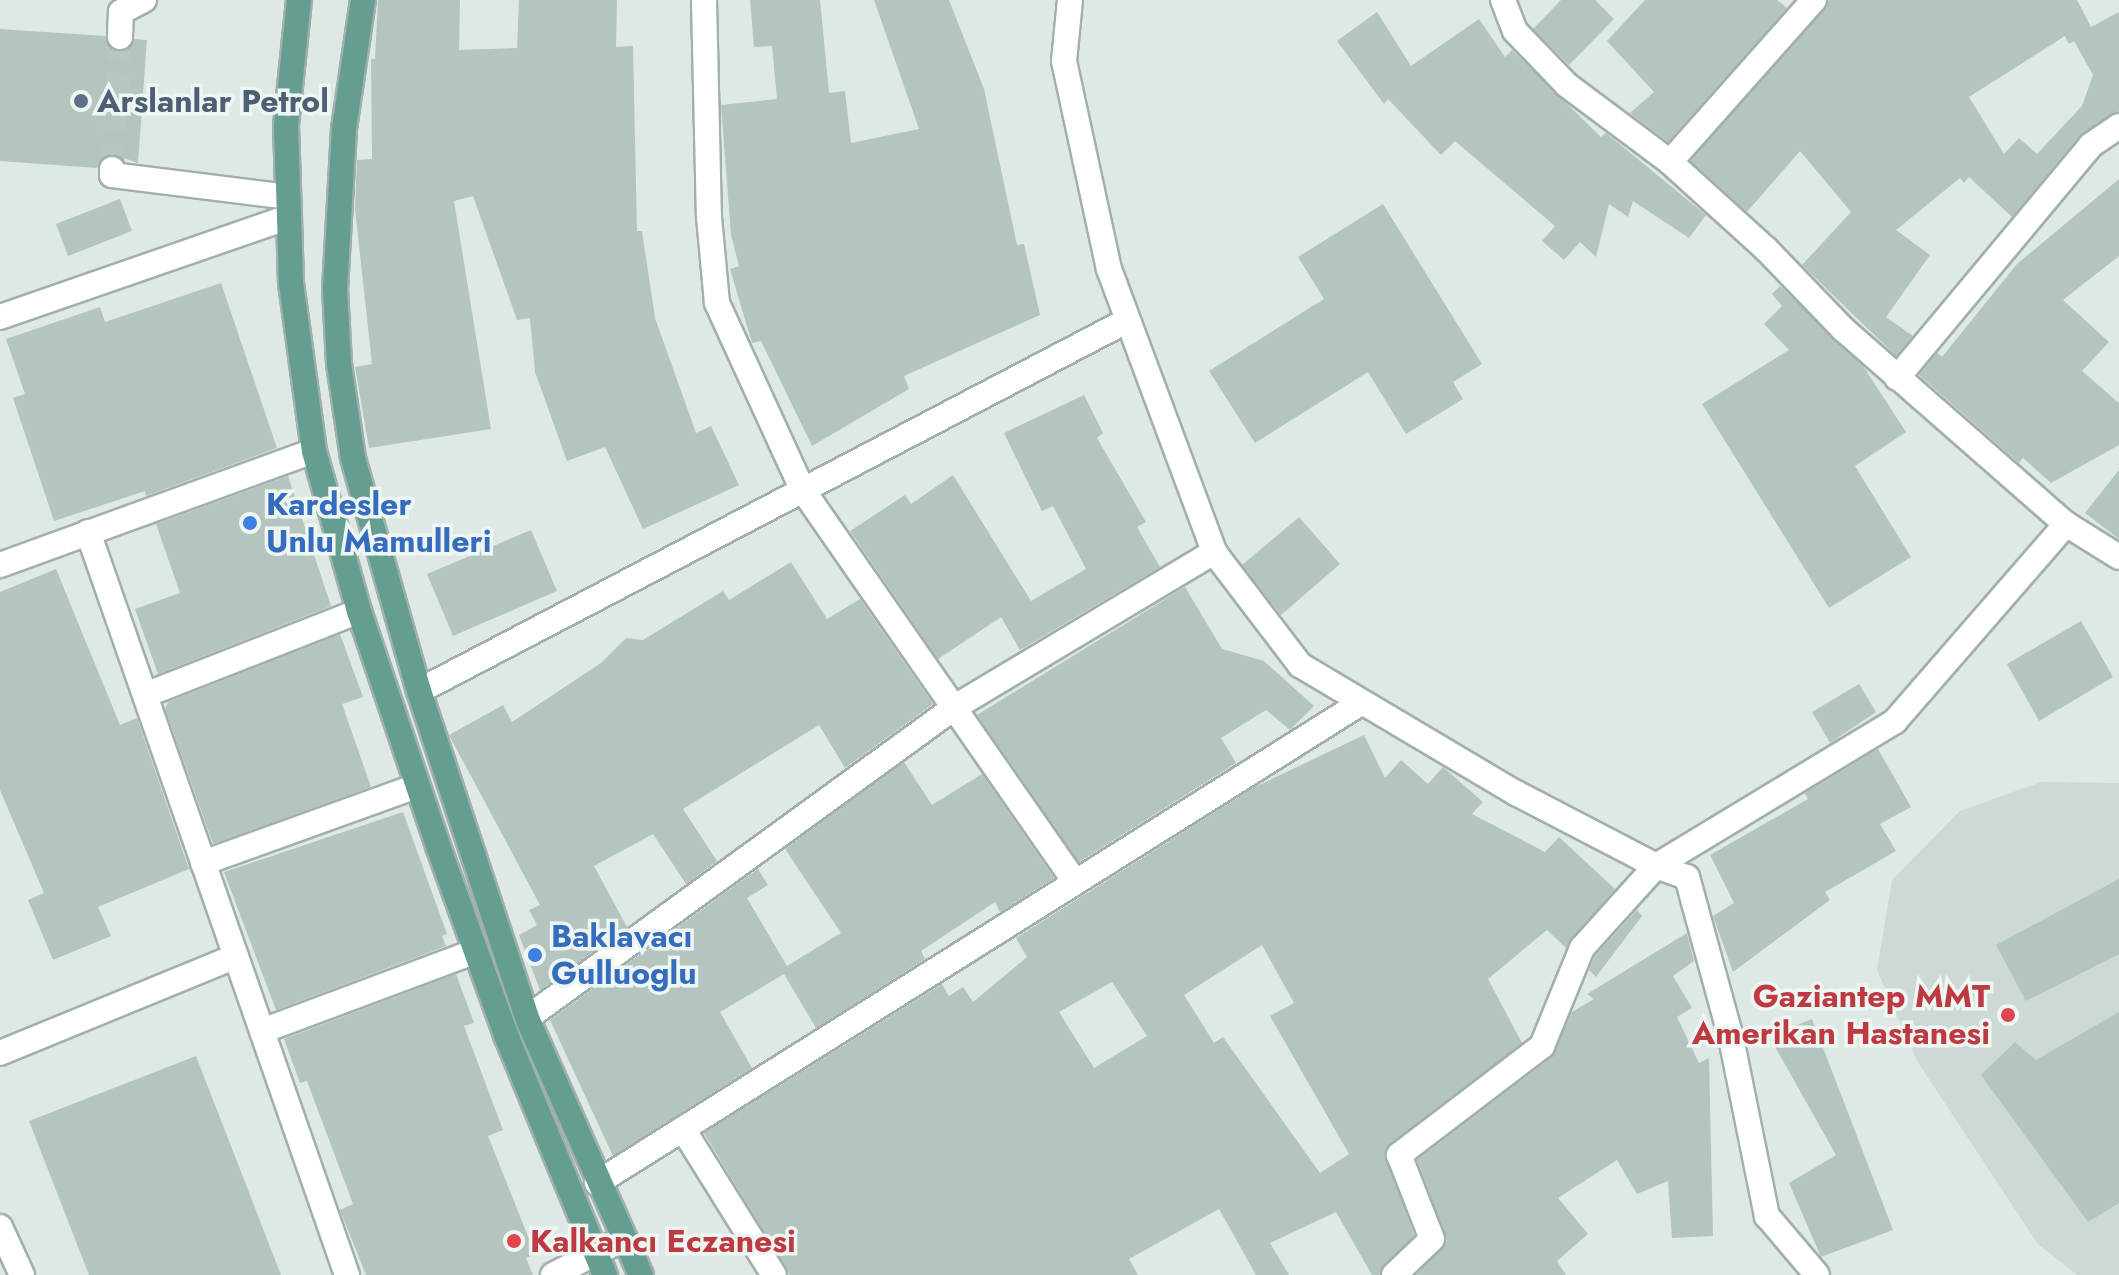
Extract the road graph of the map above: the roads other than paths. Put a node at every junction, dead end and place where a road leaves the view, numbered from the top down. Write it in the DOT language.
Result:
graph roads {
  1 [pos="144,0"];
  2 [pos="299,0"];
  3 [pos="363,0"];
  4 [pos="704,0"];
  5 [pos="1070,0"];
  6 [pos="1503,0"];
  7 [pos="1814,0"];
  8 [pos="120,37"];
  9 [pos="2119,126"];
  10 [pos="1670,162"];
  11 [pos="112,169"];
  12 [pos="288,207"];
  13 [pos="0,317"];
  14 [pos="1128,320"];
  15 [pos="1897,378"];
  16 [pos="314,451"];
  17 [pos="802,489"];
  18 [pos="2066,524"];
  19 [pos="88,532"];
  20 [pos="1214,552"];
  21 [pos="2119,557"];
  22 [pos="0,565"];
  23 [pos="359,611"];
  24 [pos="419,691"];
  25 [pos="145,695"];
  26 [pos="1359,704"];
  27 [pos="955,707"];
  28 [pos="417,786"];
  29 [pos="203,863"];
  30 [pos="1656,866"];
  31 [pos="1075,882"];
  32 [pos="476,951"];
  33 [pos="236,956"];
  34 [pos="527,1018"];
  35 [pos="262,1031"];
  36 [pos="0,1053"];
  37 [pos="683,1129"];
  38 [pos="597,1183"];
  39 [pos="0,1227"];
  40 [pos="623,1239"];
  41 [pos="600,1264"];
  42 [pos="22,1275"];
  43 [pos="347,1275"];
  44 [pos="553,1275"];
  45 [pos="641,1275"];
  46 [pos="774,1275"];
  47 [pos="1394,1275"];
  48 [pos="1817,1275"];
  1 -- 8 [label="street"];
  2 -- 12 [label="main road"];
  3 -- 24 [label="main road"];
  4 -- 17 [label="street"];
  5 -- 14 [label="street"];
  6 -- 10 [label="street"];
  7 -- 10 [label="street"];
  9 -- 15 [label="street"];
  10 -- 15 [label="street"];
  11 -- 12 [label="street"];
  12 -- 13 [label="street"];
  12 -- 16 [label="main road"];
  14 -- 17 [label="street"];
  14 -- 20 [label="street"];
  15 -- 18 [label="street"];
  16 -- 19 [label="street"];
  16 -- 23 [label="main road"];
  17 -- 24 [label="street"];
  17 -- 27 [label="street"];
  18 -- 21 [label="street"];
  18 -- 30 [label="street"];
  19 -- 22 [label="street"];
  19 -- 25 [label="street"];
  20 -- 26 [label="street"];
  20 -- 27 [label="street"];
  23 -- 25 [label="street"];
  23 -- 28 [label="main road"];
  24 -- 34 [label="main road"];
  25 -- 29 [label="street"];
  26 -- 30 [label="street"];
  26 -- 31 [label="street"];
  27 -- 31 [label="street"];
  27 -- 34 [label="street"];
  28 -- 29 [label="street"];
  28 -- 32 [label="main road"];
  29 -- 33 [label="street"];
  30 -- 47 [label="street"];
  30 -- 48 [label="street"];
  31 -- 37 [label="street"];
  32 -- 35 [label="street"];
  32 -- 41 [label="main road"];
  33 -- 35 [label="street"];
  33 -- 36 [label="street"];
  34 -- 38 [label="main road"];
  35 -- 43 [label="street"];
  37 -- 38 [label="street"];
  37 -- 46 [label="street"];
  38 -- 40 [label="main road"];
  39 -- 42 [label="street"];
  40 -- 41 [label="street"];
  40 -- 45 [label="main road"];
  41 -- 44 [label="street"];
}
